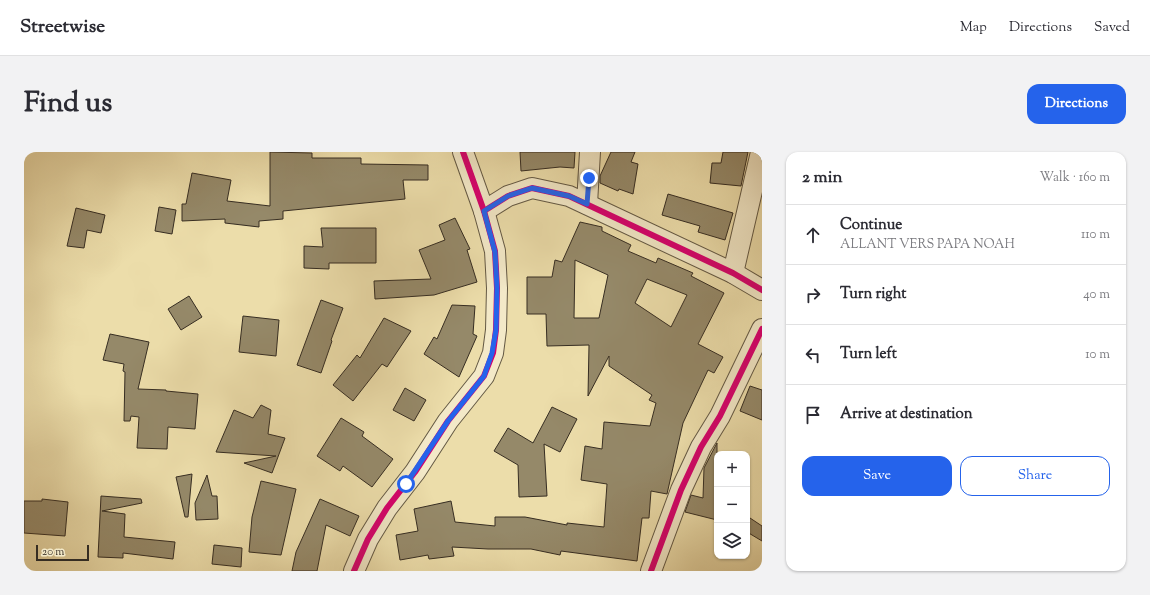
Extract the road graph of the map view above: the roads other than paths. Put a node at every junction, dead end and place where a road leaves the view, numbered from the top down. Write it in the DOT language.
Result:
graph roads {
  1 [pos="463,152"];
  2 [pos="590,152"];
  3 [pos="761,152"];
  4 [pos="587,204"];
  5 [pos="484,211"];
  6 [pos="734,273"];
  7 [pos="762,290"];
  8 [pos="762,329"];
  9 [pos="354,571"];
  10 [pos="651,571"];
  1 -- 5 [label="street"];
  2 -- 4 [label="street"];
  3 -- 6 [label="street"];
  4 -- 5 [label="street"];
  4 -- 6 [label="street"];
  5 -- 9 [label="street"];
  6 -- 7 [label="street"];
  8 -- 10 [label="street"];
}
